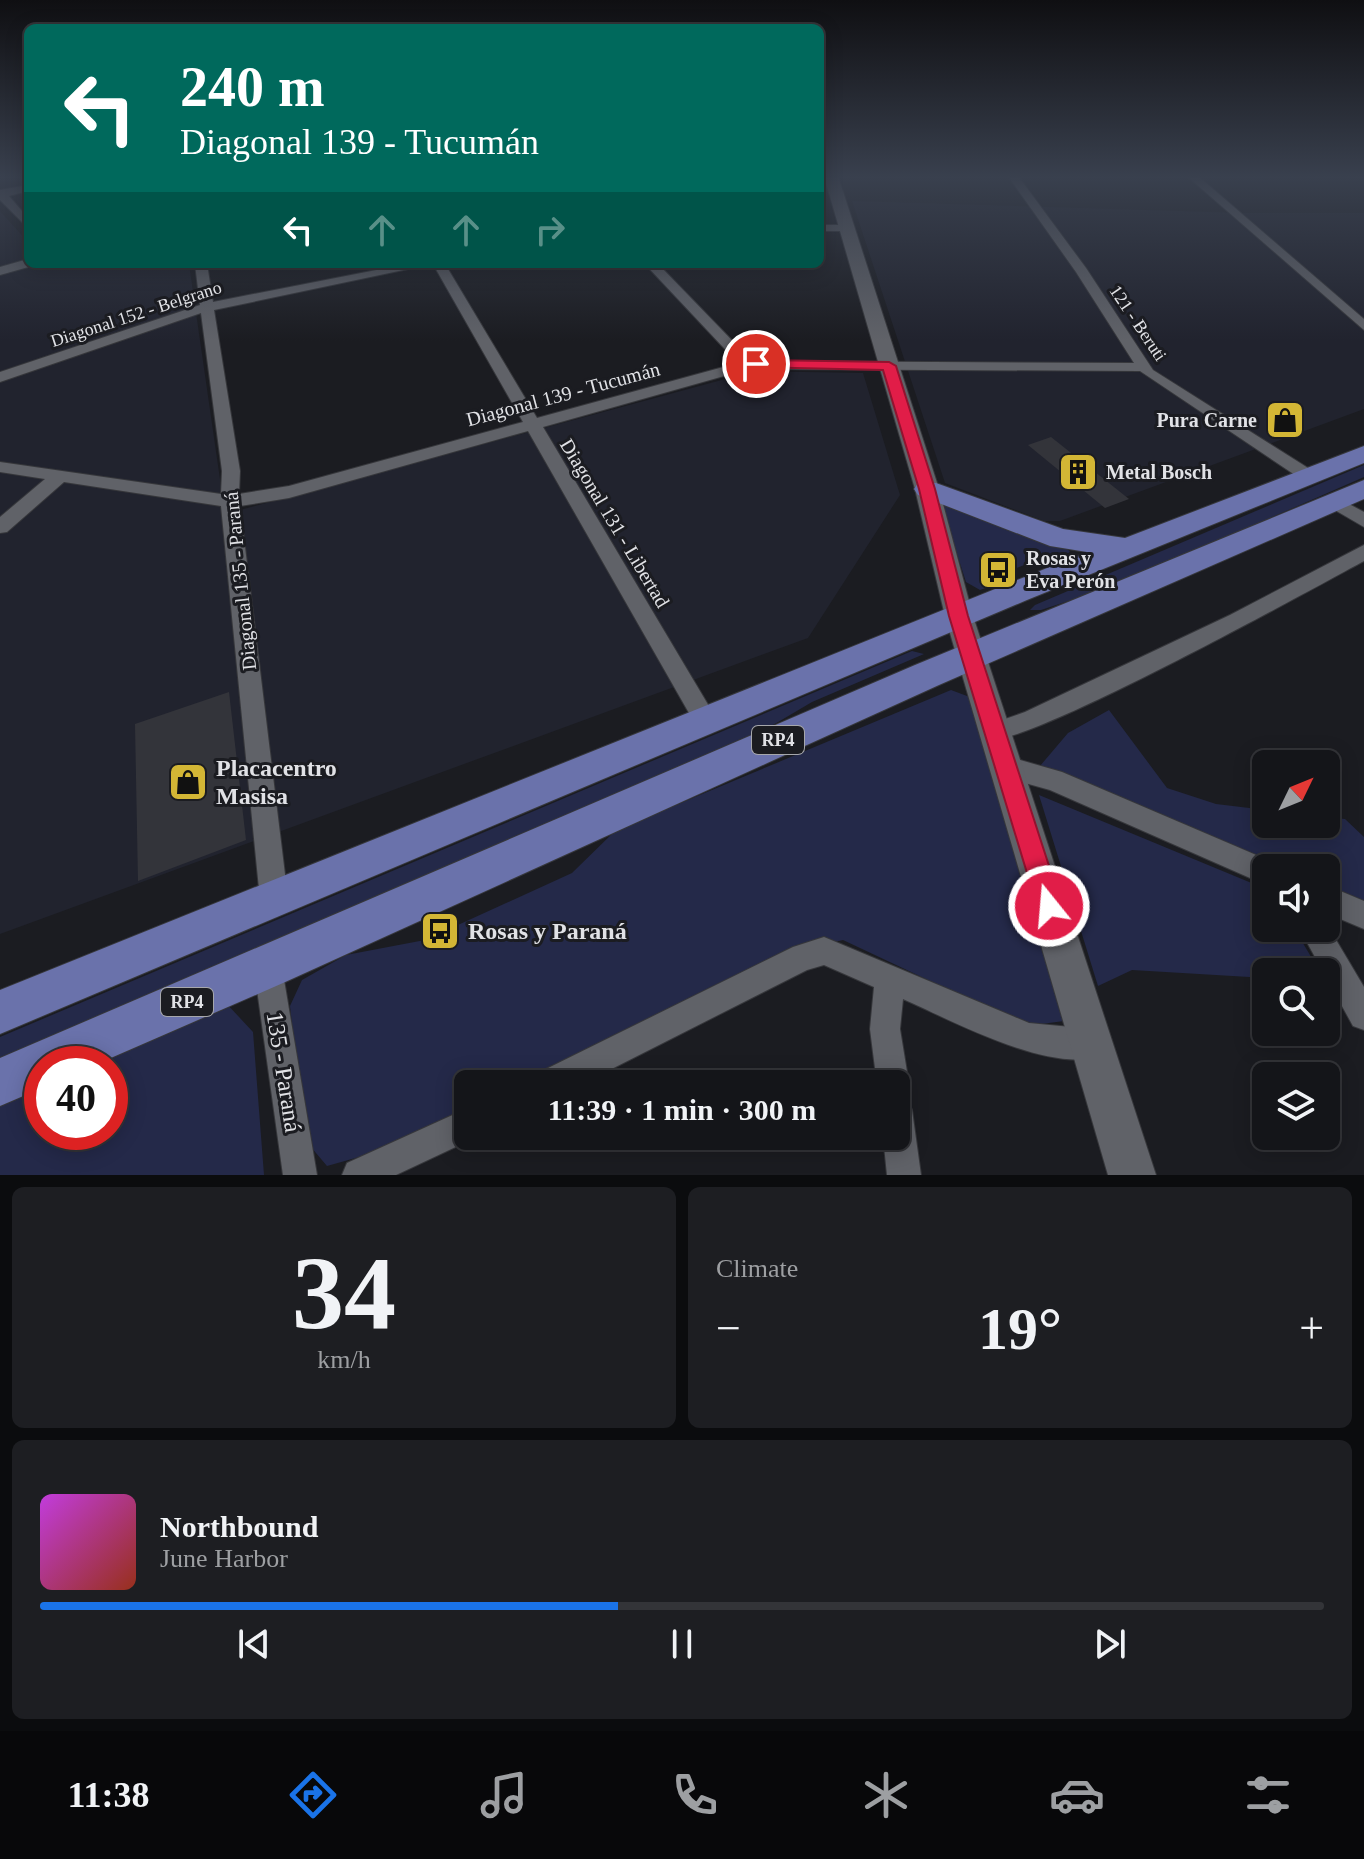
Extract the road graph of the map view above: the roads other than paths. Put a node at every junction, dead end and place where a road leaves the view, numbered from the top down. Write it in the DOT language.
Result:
graph roads {
  1 [pos="848,231"];
  2 [pos="1053,231"];
  3 [pos="1255,231"];
  4 [pos="24,264"];
  5 [pos="202,268"];
  6 [pos="406,268"];
  7 [pos="441,268"];
  8 [pos="655,268"];
  9 [pos="0,271"];
  10 [pos="207,307"];
  11 [pos="1364,326"];
  12 [pos="748,365"];
  13 [pos="889,366"];
  14 [pos="1144,367"];
  15 [pos="0,377"];
  16 [pos="532,425"];
  17 [pos="1364,454"];
  18 [pos="0,467"];
  19 [pos="59,477"];
  20 [pos="1310,477"];
  21 [pos="927,489"];
  22 [pos="1364,489"];
  23 [pos="230,501"];
  24 [pos="1334,502"];
  25 [pos="1364,521"];
  26 [pos="0,527"];
  27 [pos="1128,548"];
  28 [pos="1364,552"];
  29 [pos="959,616"];
  30 [pos="971,656"];
  31 [pos="705,720"];
  32 [pos="1001,750"];
  33 [pos="1252,866"];
  34 [pos="274,899"];
  35 [pos="1340,905"];
  36 [pos="1364,915"];
  37 [pos="1321,942"];
  38 [pos="268,968"];
  39 [pos="890,977"];
  40 [pos="0,1012"];
  41 [pos="1364,1015"];
  42 [pos="1092,1044"];
  43 [pos="577,1070"];
  44 [pos="891,1070"];
  45 [pos="0,1082"];
  46 [pos="454,1131"];
  47 [pos="901,1150"];
  48 [pos="300,1175"];
  49 [pos="359,1175"];
  50 [pos="904,1175"];
  51 [pos="1132,1175"];
  1 -- 13 [label="street"];
  2 -- 14 [label="street, 121 - Beruti"];
  3 -- 11 [label="street"];
  4 -- 9 [label="street"];
  5 -- 10 [label="street, Diagonal 135 - Paraná"];
  6 -- 10 [label="street, Diagonal 152 - Belgrano"];
  7 -- 16 [label="street, Diagonal 131 - Libertad"];
  8 -- 12 [label="street"];
  10 -- 15 [label="street, Diagonal 152 - Belgrano"];
  10 -- 23 [label="street, Diagonal 135 - Paraná"];
  12 -- 13 [label="street, Diagonal 139 - Tucumán"];
  12 -- 16 [label="street, Diagonal 139 - Tucumán"];
  13 -- 14 [label="street, Diagonal 139 - Tucumán"];
  13 -- 21 [label="street"];
  14 -- 20 [label="street, 121 - Beruti"];
  16 -- 23 [label="street, Diagonal 139 - Tucumán"];
  16 -- 31 [label="street, Diagonal 131 - Libertad"];
  17 -- 20 [label="main road, RP4"];
  18 -- 19 [label="street, Diagonal 139 - Tucumán"];
  19 -- 23 [label="street, Diagonal 139 - Tucumán"];
  19 -- 26 [label="street"];
  20 -- 27 [label="main road, RP4"];
  21 -- 27 [label="main road"];
  21 -- 29 [label="street"];
  22 -- 24 [label="main road, RP4"];
  23 -- 34 [label="street, Diagonal 135 - Paraná"];
  24 -- 25 [label="street"];
  24 -- 30 [label="main road, RP4"];
  27 -- 29 [label="main road, RP4"];
  28 -- 32 [label="street"];
  29 -- 30 [label="street"];
  29 -- 31 [label="main road, RP4"];
  30 -- 32 [label="street"];
  30 -- 38 [label="main road, RP4"];
  31 -- 34 [label="main road, RP4"];
  32 -- 33 [label="street"];
  32 -- 42 [label="street"];
  34 -- 40 [label="main road, RP4"];
  35 -- 36 [label="street"];
  37 -- 41 [label="street"];
  38 -- 45 [label="main road, RP4"];
  38 -- 48 [label="street, 135 - Paraná"];
  39 -- 42 [label="street"];
  39 -- 43 [label="street"];
  39 -- 44 [label="street"];
  42 -- 51 [label="street"];
  46 -- 49 [label="street"];
  47 -- 50 [label="street"];
}
